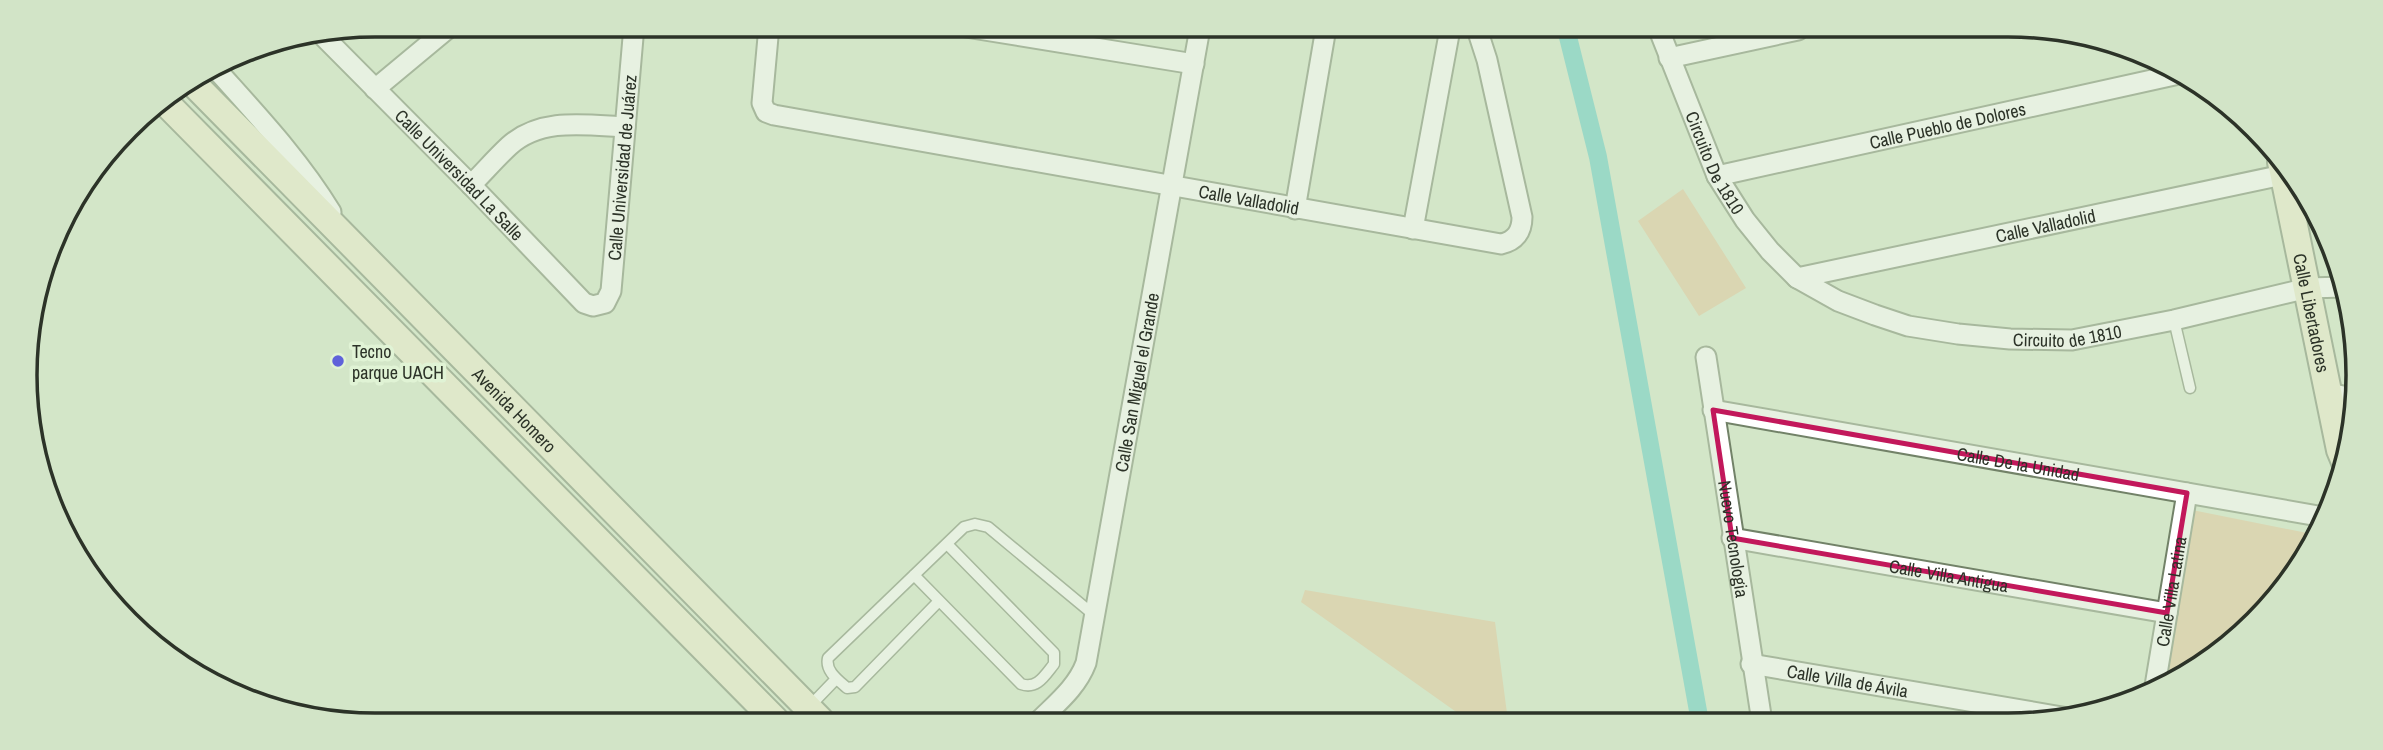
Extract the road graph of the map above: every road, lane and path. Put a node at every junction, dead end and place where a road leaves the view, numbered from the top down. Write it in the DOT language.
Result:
graph roads {
  1 [pos="438,37"];
  2 [pos="633,37"];
  3 [pos="768,37"];
  4 [pos="1028,37"];
  5 [pos="1198,37"];
  6 [pos="1324,37"];
  7 [pos="1449,37"];
  8 [pos="1479,37"];
  9 [pos="1662,37"];
  10 [pos="1766,37"];
  11 [pos="327,41"];
  12 [pos="1669,58"];
  13 [pos="1194,64"];
  14 [pos="221,74"];
  15 [pos="2167,77"];
  16 [pos="197,87"];
  17 [pos="375,89"];
  18 [pos="170,107"];
  19 [pos="625,127"];
  20 [pos="2278,172"];
  21 [pos="1717,176"];
  22 [pos="471,185"];
  23 [pos="1171,186"];
  24 [pos="2289,187"];
  25 [pos="1295,209"];
  26 [pos="1413,229"];
  27 [pos="348,240"];
  28 [pos="1797,278"];
  29 [pos="2335,287"];
  30 [pos="2308,288"];
  31 [pos="599,305"];
  32 [pos="2174,320"];
  33 [pos="1706,357"];
  34 [pos="2190,388"];
  35 [pos="2340,395"];
  36 [pos="1713,410"];
  37 [pos="2340,441"];
  38 [pos="2187,493"];
  39 [pos="2316,516"];
  40 [pos="1732,538"];
  41 [pos="947,544"];
  42 [pos="914,576"];
  43 [pos="939,601"];
  44 [pos="2167,613"];
  45 [pos="1094,615"];
  46 [pos="1751,664"];
  47 [pos="836,679"];
  48 [pos="2156,679"];
  49 [pos="2035,712"];
  50 [pos="768,713"];
  51 [pos="813,713"];
  52 [pos="815,713"];
  53 [pos="1047,713"];
  54 [pos="1760,713"];
  1 -- 17 [label="street"];
  2 -- 19 [label="street, Calle Universidad de Juárez"];
  3 -- 23 [label="street, Calle Valladolid"];
  4 -- 13 [label="street"];
  5 -- 13 [label="street, Calle San Miguel el Grande"];
  6 -- 25 [label="street"];
  7 -- 26 [label="street"];
  8 -- 26 [label="street, Calle Valladolid"];
  9 -- 12 [label="street, Circuito De 1810"];
  10 -- 12 [label="street"];
  11 -- 17 [label="street, Calle Universidad La Salle"];
  12 -- 21 [label="street, Circuito De 1810"];
  13 -- 23 [label="street, Calle San Miguel el Grande"];
  14 -- 27 [label="street"];
  15 -- 21 [label="street, Calle Pueblo de Dolores"];
  16 -- 27 [label="main road, Avenida Homero"];
  17 -- 22 [label="street, Calle Universidad La Salle"];
  18 -- 50 [label="main road, Avenida Homero"];
  19 -- 22 [label="street"];
  19 -- 31 [label="street, Calle Universidad de Juárez"];
  20 -- 28 [label="street, Calle Valladolid"];
  21 -- 28 [label="street, Circuito De 1810"];
  22 -- 31 [label="street, Calle Universidad La Salle"];
  23 -- 25 [label="street, Calle Valladolid"];
  23 -- 45 [label="street, Calle San Miguel el Grande"];
  24 -- 30 [label="main road, Calle Libertadores"];
  25 -- 26 [label="street, Calle Valladolid"];
  27 -- 51 [label="main road, Avenida Homero"];
  28 -- 32 [label="street, Circuito de 1810"];
  29 -- 30 [label="street, Circuito de 1810"];
  30 -- 32 [label="street, Circuito de 1810"];
  30 -- 35 [label="main road, Calle Libertadores"];
  32 -- 34 [label="lane"];
  33 -- 36 [label="street, Nuevo Tecnologia"];
  35 -- 37 [label="main road, Calle Libertadores"];
  36 -- 38 [label="street, Calle De la Unidad"];
  36 -- 40 [label="street, Nuevo Tecnologia"];
  38 -- 39 [label="street, Calle De la Unidad"];
  38 -- 44 [label="street, Calle Villa Latina"];
  40 -- 44 [label="street, Calle Villa Antigua"];
  40 -- 46 [label="street, Nuevo Tecnologia"];
  41 -- 42 [label="lane"];
  41 -- 43 [label="lane"];
  41 -- 45 [label="lane"];
  42 -- 43 [label="lane"];
  42 -- 47 [label="lane"];
  43 -- 47 [label="lane"];
  44 -- 48 [label="street, Calle Villa Latina"];
  45 -- 53 [label="street, Calle San Miguel el Grande"];
  46 -- 49 [label="street, Calle Villa de Ávila"];
  46 -- 54 [label="street, Nuevo Tecnologia"];
  47 -- 52 [label="lane"];
}
